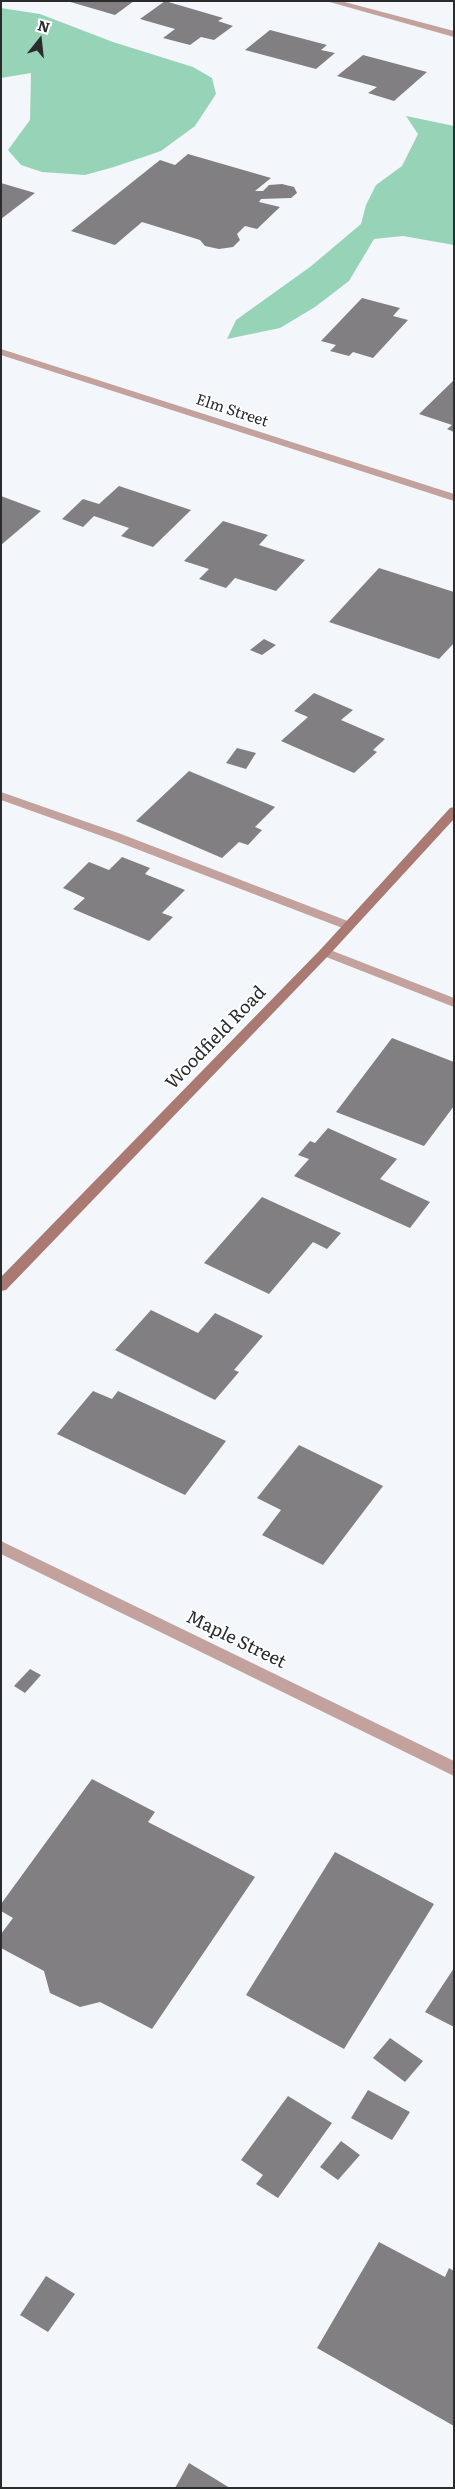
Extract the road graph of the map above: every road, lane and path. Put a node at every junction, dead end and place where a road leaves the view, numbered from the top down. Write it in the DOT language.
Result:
graph roads {
  1 [pos="330,1"];
  2 [pos="454,34"];
  3 [pos="1,352"];
  4 [pos="454,498"];
  5 [pos="1,796"];
  6 [pos="454,811"];
  7 [pos="350,926"];
  8 [pos="325,952"];
  9 [pos="454,1003"];
  10 [pos="1,1286"];
  11 [pos="1,1547"];
  12 [pos="454,1769"];
  1 -- 2 [label="street"];
  3 -- 4 [label="street, Elm Street"];
  5 -- 7 [label="lane"];
  6 -- 7 [label="main road, Woodfield Road"];
  7 -- 8 [label="main road, Woodfield Road"];
  8 -- 9 [label="street"];
  8 -- 10 [label="main road, Woodfield Road"];
  11 -- 12 [label="street, Maple Street"];
}
